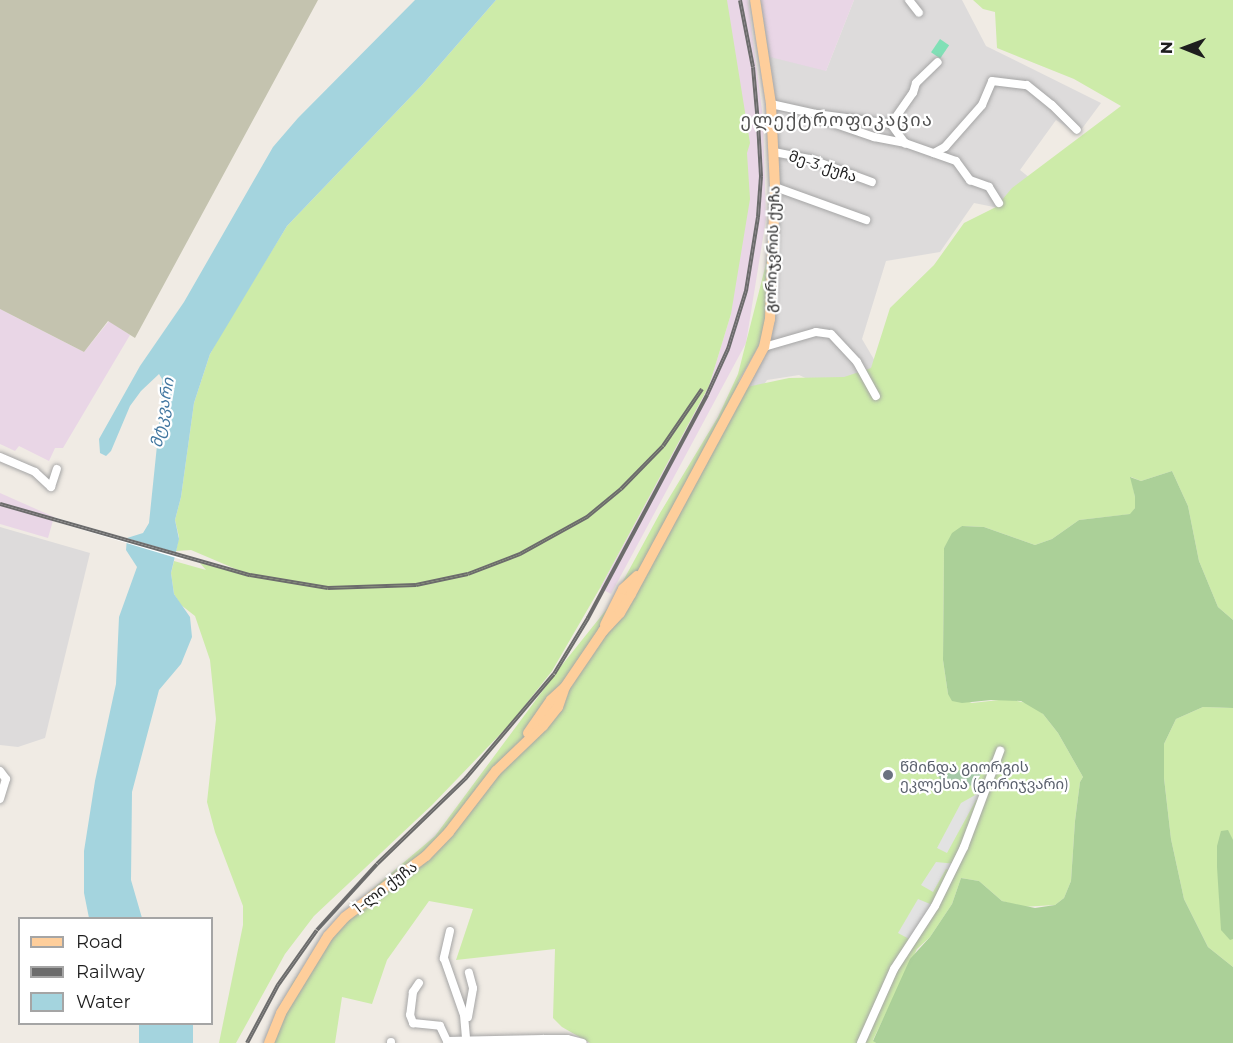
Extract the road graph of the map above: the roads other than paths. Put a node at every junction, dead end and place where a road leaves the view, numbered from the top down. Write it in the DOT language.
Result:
graph roads {
  1 [pos="755,0"];
  2 [pos="909,0"];
  3 [pos="919,13"];
  4 [pos="938,62"];
  5 [pos="771,104"];
  6 [pos="816,114"];
  7 [pos="891,124"];
  8 [pos="1077,130"];
  9 [pos="905,143"];
  10 [pos="774,152"];
  11 [pos="934,153"];
  12 [pos="872,182"];
  13 [pos="775,187"];
  14 [pos="999,203"];
  15 [pos="866,220"];
  16 [pos="764,347"];
  17 [pos="876,396"];
  18 [pos="0,457"];
  19 [pos="57,469"];
  20 [pos="691,480"];
  21 [pos="1000,751"];
  22 [pos="0,771"];
  23 [pos="0,799"];
  24 [pos="450,931"];
  25 [pos="469,973"];
  26 [pos="419,983"];
  27 [pos="465,1037"];
  28 [pos="544,1041"];
  29 [pos="445,1042"];
  30 [pos="269,1043"];
  31 [pos="583,1043"];
  32 [pos="861,1043"];
  1 -- 5 [label="main road, გორიჯვრის ქუჩა"];
  2 -- 3 [label="street"];
  4 -- 7 [label="street"];
  5 -- 6 [label="street"];
  5 -- 10 [label="main road, გორიჯვრის ქუჩა"];
  6 -- 7 [label="street"];
  6 -- 9 [label="street"];
  7 -- 9 [label="street"];
  8 -- 11 [label="street"];
  9 -- 11 [label="street"];
  10 -- 12 [label="street, მე-3 ქუჩა"];
  10 -- 13 [label="main road, გორიჯვრის ქუჩა"];
  11 -- 14 [label="street"];
  13 -- 15 [label="street"];
  13 -- 16 [label="main road, გორიჯვრის ქუჩა"];
  16 -- 17 [label="street"];
  16 -- 20 [label="main road, გორიჯვრის ქუჩა"];
  18 -- 19 [label="street"];
  20 -- 30 [label="main road, 1-ლი ქუჩა"];
  21 -- 32 [label="street"];
  22 -- 23 [label="street"];
  24 -- 27 [label="street"];
  25 -- 27 [label="street"];
  26 -- 29 [label="street"];
  27 -- 28 [label="street"];
  27 -- 29 [label="street"];
  28 -- 31 [label="street"];
}
